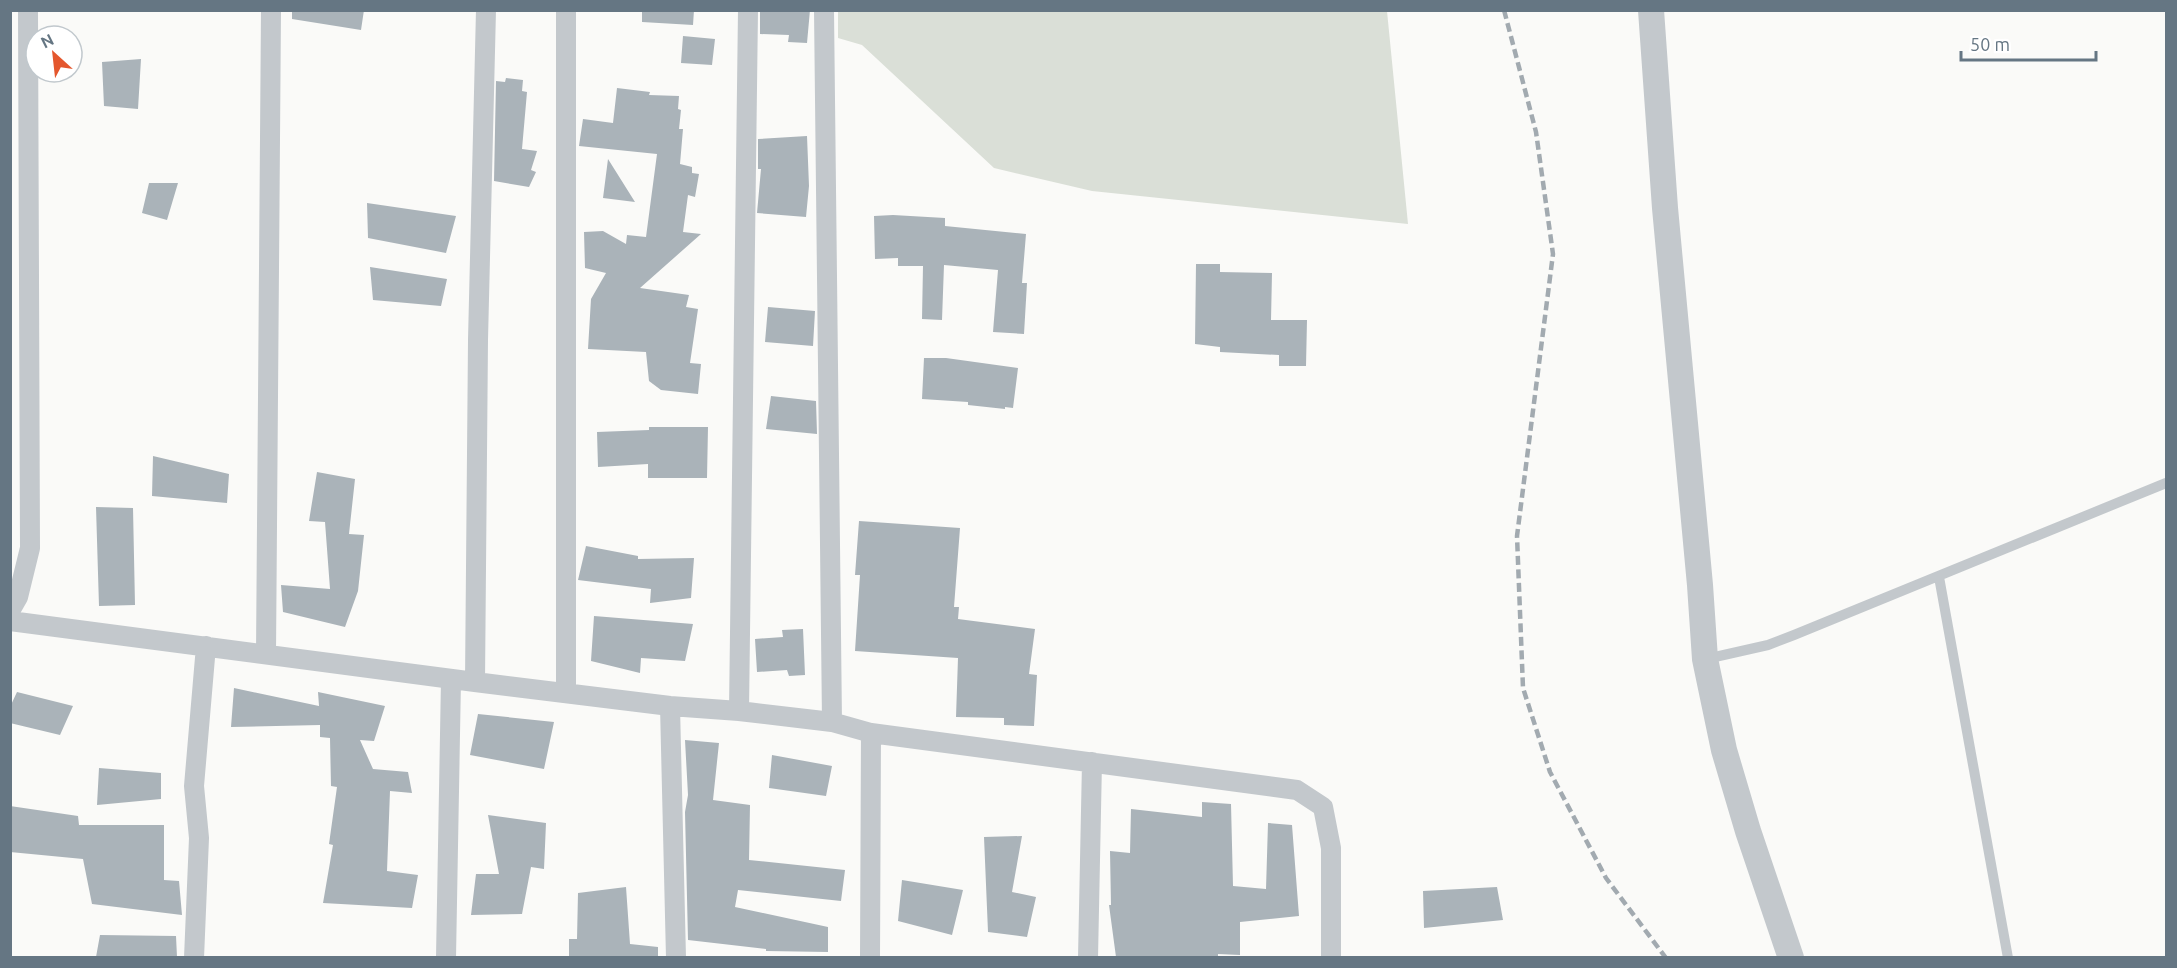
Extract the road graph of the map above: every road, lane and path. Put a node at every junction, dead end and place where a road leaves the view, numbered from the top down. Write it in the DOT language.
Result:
graph roads {
  1 [pos="28,10"];
  2 [pos="272,10"];
  3 [pos="486,10"];
  4 [pos="566,10"];
  5 [pos="748,10"];
  6 [pos="824,10"];
  7 [pos="1652,10"];
  8 [pos="2166,483"];
  9 [pos="1939,577"];
  10 [pos="11,611"];
  11 [pos="206,646"];
  12 [pos="266,654"];
  13 [pos="1706,659"];
  14 [pos="451,679"];
  15 [pos="475,682"];
  16 [pos="566,693"];
  17 [pos="670,706"];
  18 [pos="739,711"];
  19 [pos="832,722"];
  20 [pos="871,733"];
  21 [pos="1092,762"];
  22 [pos="194,957"];
  23 [pos="446,957"];
  24 [pos="676,957"];
  25 [pos="870,957"];
  26 [pos="1088,957"];
  27 [pos="1331,957"];
  28 [pos="1791,957"];
  29 [pos="2008,957"];
  1 -- 10 [label="street"];
  2 -- 12 [label="street"];
  3 -- 15 [label="street"];
  4 -- 16 [label="street"];
  5 -- 18 [label="street"];
  6 -- 19 [label="street"];
  7 -- 13 [label="street"];
  8 -- 9 [label="lane"];
  9 -- 13 [label="lane"];
  9 -- 29 [label="lane"];
  10 -- 11 [label="street"];
  11 -- 12 [label="street"];
  11 -- 22 [label="street"];
  12 -- 14 [label="street"];
  13 -- 28 [label="street"];
  14 -- 15 [label="street"];
  14 -- 23 [label="street"];
  15 -- 16 [label="street"];
  16 -- 17 [label="street"];
  17 -- 18 [label="street"];
  17 -- 24 [label="street"];
  18 -- 19 [label="street"];
  19 -- 20 [label="street"];
  20 -- 21 [label="street"];
  20 -- 25 [label="street"];
  21 -- 26 [label="street"];
  21 -- 27 [label="street"];
}
